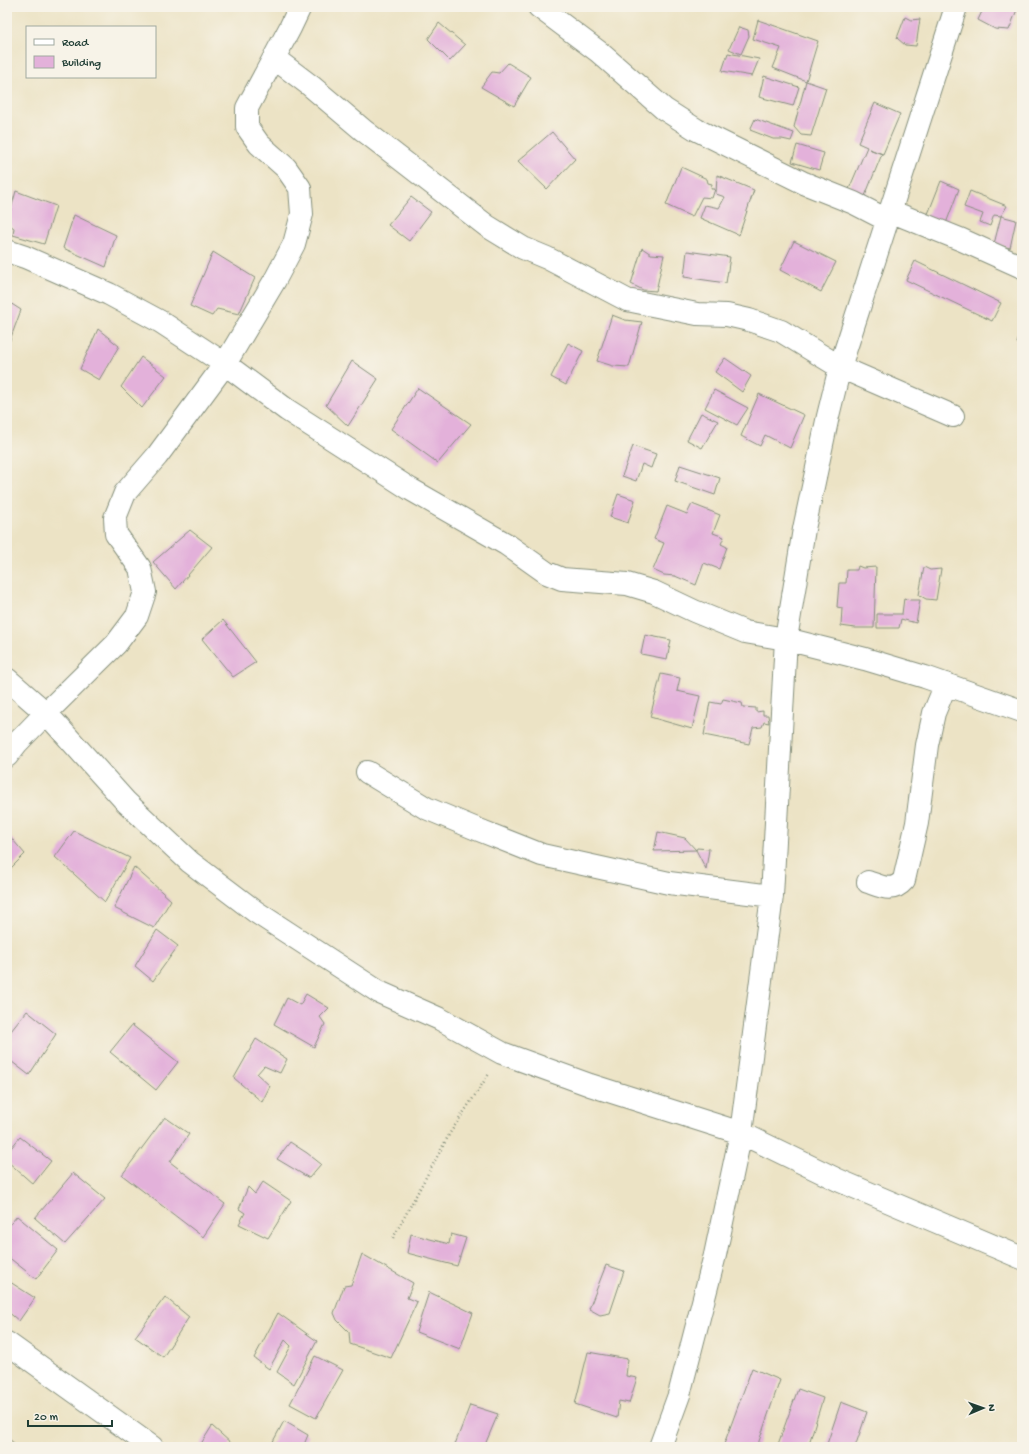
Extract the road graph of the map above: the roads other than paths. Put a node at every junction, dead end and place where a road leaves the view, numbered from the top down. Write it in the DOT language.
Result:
graph roads {
  1 [pos="300,7"];
  2 [pos="539,7"];
  3 [pos="956,7"];
  4 [pos="274,58"];
  5 [pos="889,215"];
  6 [pos="7,251"];
  7 [pos="1022,267"];
  8 [pos="225,364"];
  9 [pos="840,367"];
  10 [pos="953,416"];
  11 [pos="786,640"];
  12 [pos="7,680"];
  13 [pos="946,684"];
  14 [pos="1022,711"];
  15 [pos="46,713"];
  16 [pos="7,756"];
  17 [pos="367,772"];
  18 [pos="868,882"];
  19 [pos="772,896"];
  20 [pos="741,1133"];
  21 [pos="1022,1258"];
  22 [pos="7,1343"];
  23 [pos="152,1447"];
  24 [pos="660,1447"];
  1 -- 4 [label="street"];
  2 -- 5 [label="street"];
  3 -- 5 [label="street"];
  4 -- 8 [label="street"];
  4 -- 9 [label="street"];
  5 -- 7 [label="street"];
  5 -- 9 [label="street"];
  6 -- 8 [label="street"];
  8 -- 11 [label="street"];
  8 -- 15 [label="street"];
  9 -- 10 [label="street"];
  9 -- 11 [label="street"];
  11 -- 13 [label="street"];
  11 -- 19 [label="street"];
  12 -- 15 [label="street"];
  13 -- 14 [label="street"];
  13 -- 18 [label="street"];
  15 -- 16 [label="street"];
  15 -- 20 [label="street"];
  17 -- 19 [label="street"];
  19 -- 20 [label="street"];
  20 -- 21 [label="street"];
  20 -- 24 [label="street"];
  22 -- 23 [label="street"];
}
